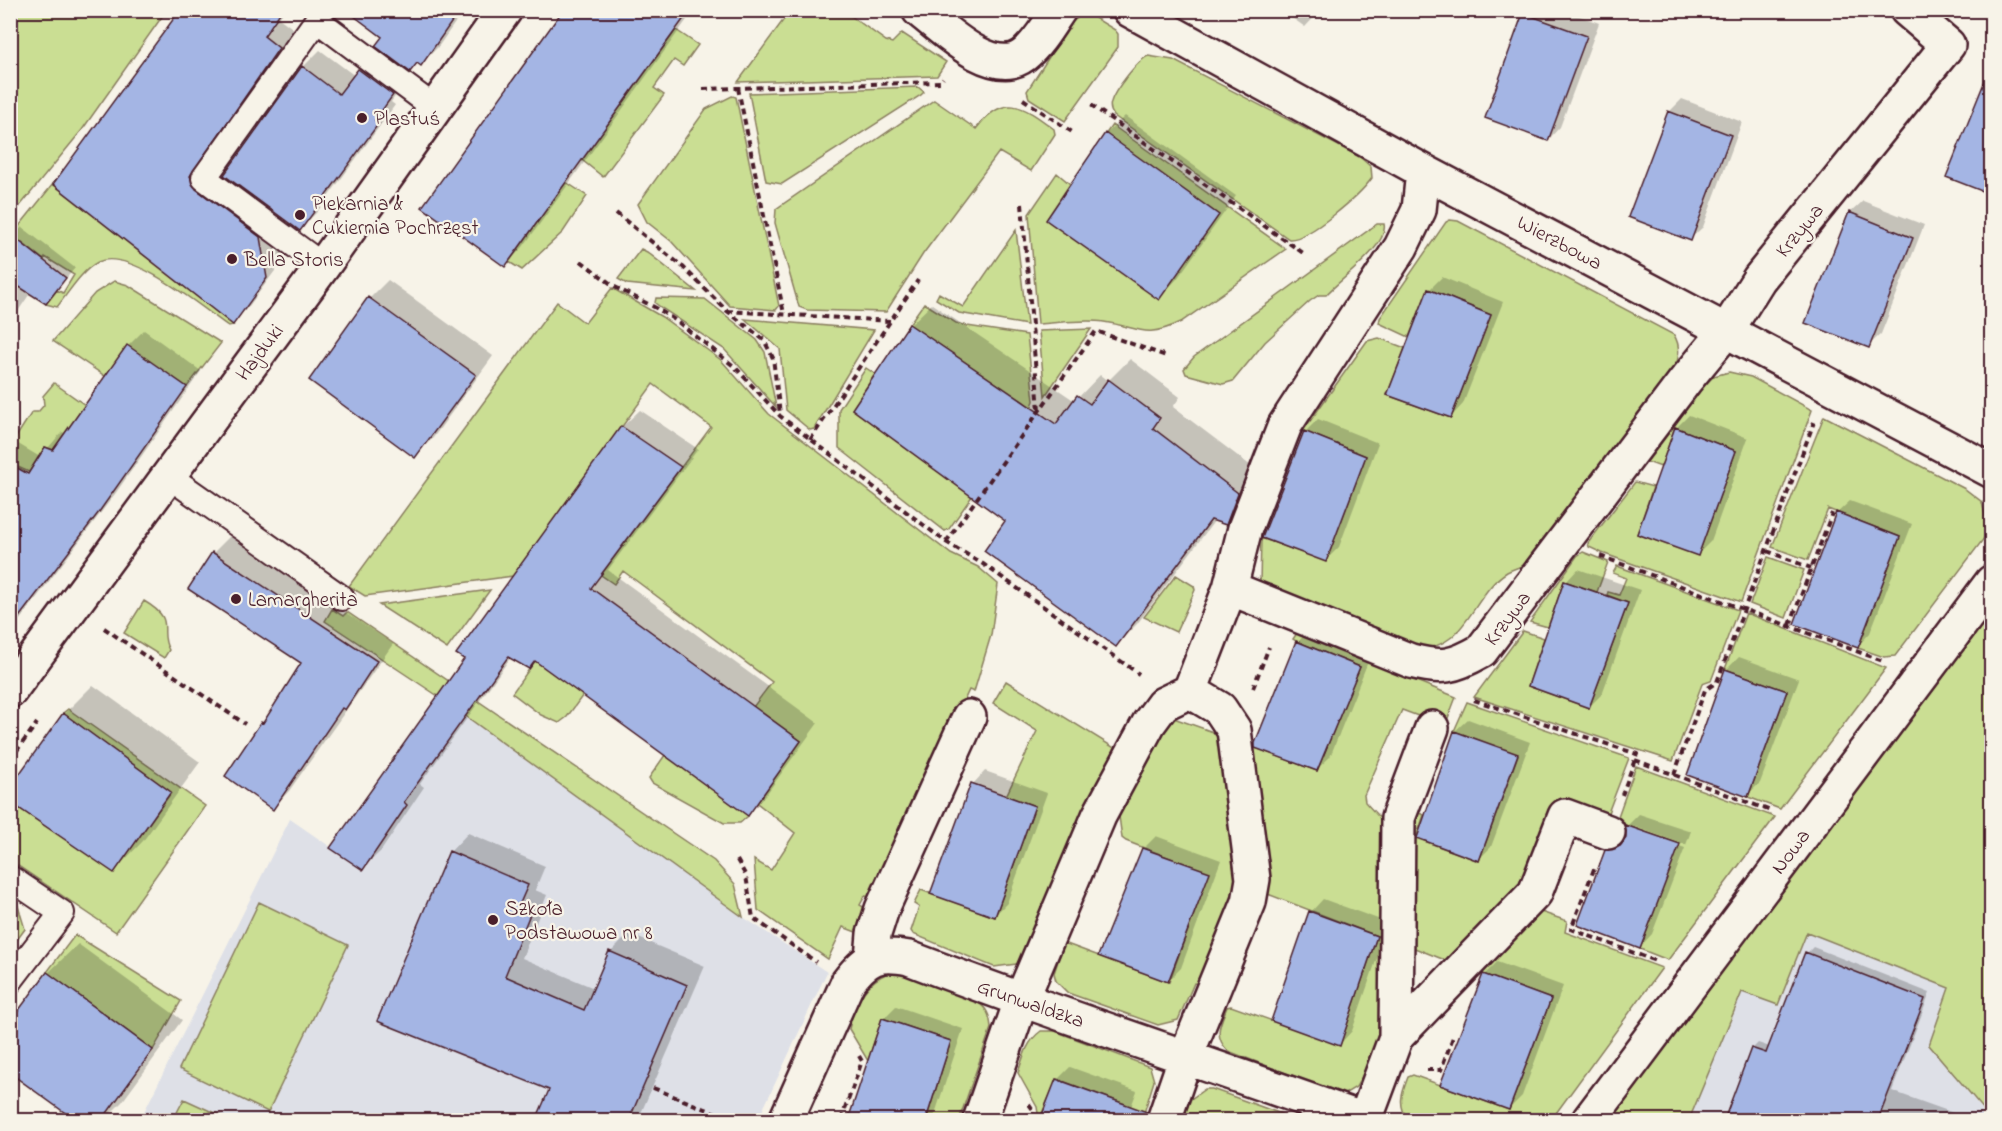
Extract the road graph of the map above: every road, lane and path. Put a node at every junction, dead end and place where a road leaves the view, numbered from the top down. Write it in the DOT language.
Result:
graph roads {
  1 [pos="505,10"];
  2 [pos="919,10"];
  3 [pos="1059,10"];
  4 [pos="1130,10"];
  5 [pos="1907,10"];
  6 [pos="966,46"];
  7 [pos="995,61"];
  8 [pos="738,88"];
  9 [pos="703,89"];
  10 [pos="1091,105"];
  11 [pos="435,108"];
  12 [pos="1072,132"];
  13 [pos="1424,171"];
  14 [pos="1022,204"];
  15 [pos="616,213"];
  16 [pos="1306,255"];
  17 [pos="581,261"];
  18 [pos="323,266"];
  19 [pos="918,280"];
  20 [pos="726,310"];
  21 [pos="784,314"];
  22 [pos="891,321"];
  23 [pos="1727,330"];
  24 [pos="1166,356"];
  25 [pos="1039,411"];
  26 [pos="1817,415"];
  27 [pos="780,416"];
  28 [pos="810,440"];
  29 [pos="1992,471"];
  30 [pos="167,476"];
  31 [pos="1832,513"];
  32 [pos="946,542"];
  33 [pos="1767,551"];
  34 [pos="1598,555"];
  35 [pos="1811,568"];
  36 [pos="1992,582"];
  37 [pos="1230,588"];
  38 [pos="342,598"];
  39 [pos="1745,608"];
  40 [pos="1790,625"];
  41 [pos="103,627"];
  42 [pos="1891,662"];
  43 [pos="10,691"];
  44 [pos="1190,691"];
  45 [pos="969,717"];
  46 [pos="245,723"];
  47 [pos="1432,728"];
  48 [pos="1637,754"];
  49 [pos="1635,760"];
  50 [pos="1674,775"];
  51 [pos="1772,812"];
  52 [pos="1608,832"];
  53 [pos="736,860"];
  54 [pos="10,878"];
  55 [pos="872,958"];
  56 [pos="1659,962"];
  57 [pos="825,968"];
  58 [pos="10,981"];
  59 [pos="1021,1001"];
  60 [pos="1396,1037"];
  61 [pos="856,1051"];
  62 [pos="1186,1056"];
  63 [pos="653,1088"];
  64 [pos="733,1120"];
  65 [pos="786,1120"];
  66 [pos="841,1120"];
  67 [pos="980,1120"];
  68 [pos="1164,1120"];
  69 [pos="1365,1120"];
  70 [pos="1589,1120"];
  1 -- 11 [label="street, Hajduki"];
  2 -- 6 [label="street"];
  3 -- 7 [label="street"];
  4 -- 13 [label="street, Wierzbowa"];
  5 -- 23 [label="street, Krzywa"];
  6 -- 7 [label="street"];
  6 -- 8 [label="path"];
  7 -- 12 [label="path"];
  8 -- 9 [label="path"];
  8 -- 21 [label="path"];
  10 -- 16 [label="path"];
  11 -- 18 [label="street, Hajduki"];
  11 -- 18 [label="lane"];
  13 -- 23 [label="street, Wierzbowa"];
  13 -- 37 [label="street"];
  14 -- 25 [label="path"];
  15 -- 20 [label="path"];
  17 -- 27 [label="path"];
  18 -- 30 [label="street, Hajduki"];
  19 -- 22 [label="path"];
  20 -- 21 [label="path"];
  20 -- 27 [label="path"];
  21 -- 22 [label="path"];
  22 -- 28 [label="path"];
  23 -- 29 [label="street, Wierzbowa"];
  23 -- 37 [label="street, Krzywa"];
  24 -- 25 [label="path"];
  25 -- 32 [label="path"];
  26 -- 33 [label="path"];
  27 -- 28 [label="path"];
  28 -- 32 [label="path"];
  30 -- 38 [label="lane"];
  30 -- 43 [label="street, Hajduki"];
  31 -- 35 [label="path"];
  32 -- 44 [label="path"];
  33 -- 35 [label="path"];
  33 -- 39 [label="path"];
  34 -- 39 [label="path"];
  35 -- 40 [label="path"];
  36 -- 70 [label="street, Nowa"];
  37 -- 44 [label="street"];
  39 -- 40 [label="path"];
  39 -- 50 [label="path"];
  40 -- 42 [label="path"];
  41 -- 46 [label="path"];
  44 -- 59 [label="street"];
  44 -- 62 [label="street"];
  45 -- 55 [label="street"];
  47 -- 60 [label="street"];
  48 -- 49 [label="path"];
  49 -- 50 [label="path"];
  49 -- 52 [label="path"];
  50 -- 51 [label="path"];
  52 -- 56 [label="path"];
  52 -- 60 [label="street"];
  53 -- 57 [label="path"];
  54 -- 58 [label="lane"];
  55 -- 59 [label="street, Grunwaldzka"];
  55 -- 65 [label="street"];
  59 -- 62 [label="street, Grunwaldzka"];
  59 -- 67 [label="street"];
  60 -- 69 [label="street"];
  61 -- 66 [label="path"];
  62 -- 68 [label="street"];
  62 -- 69 [label="street, Grunwaldzka"];
  63 -- 64 [label="path"];
}
